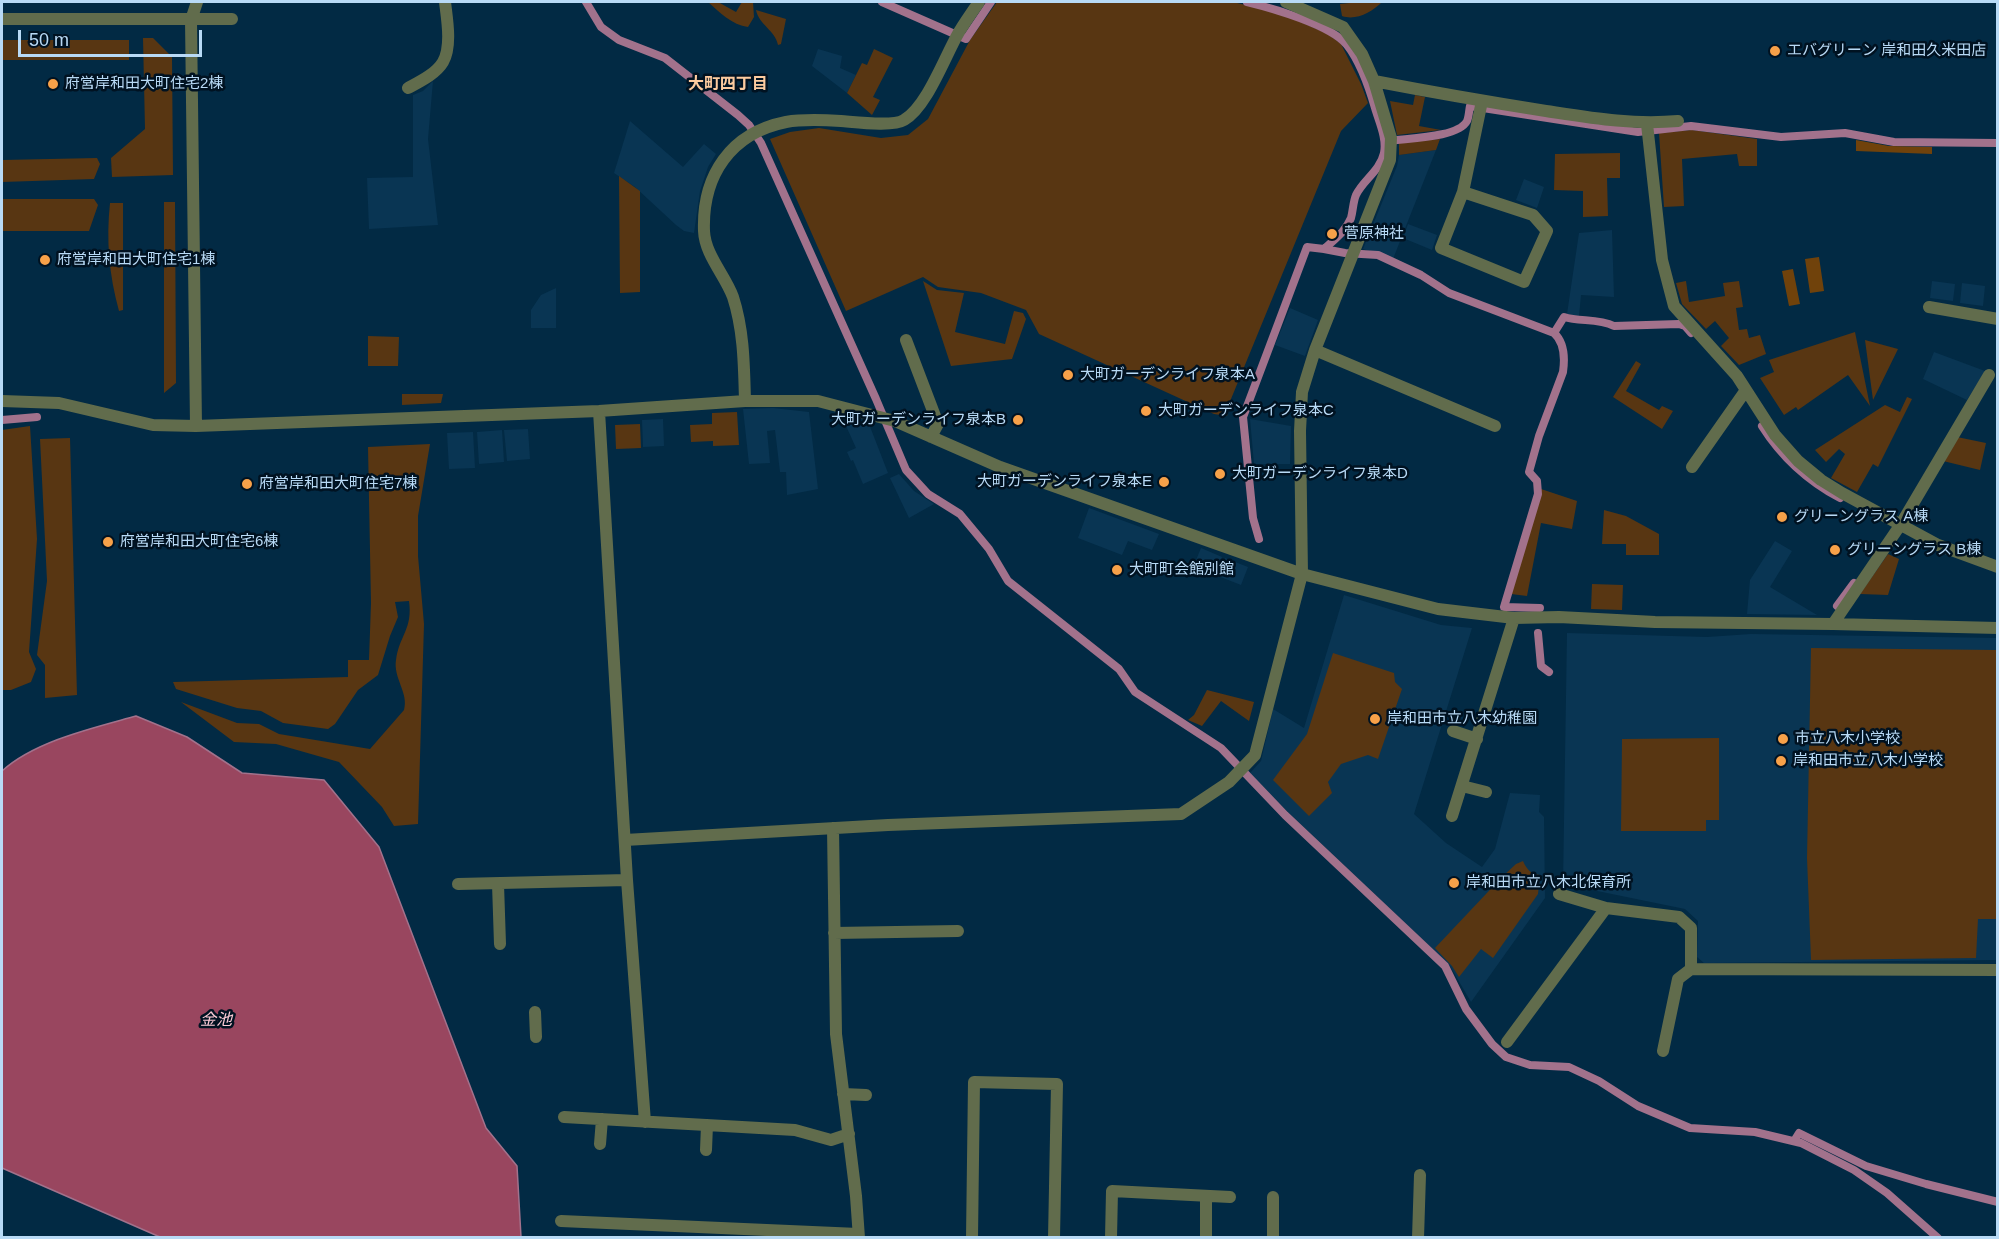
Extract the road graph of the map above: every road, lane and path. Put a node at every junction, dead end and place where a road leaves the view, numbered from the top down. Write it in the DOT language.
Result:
graph roads {
  1 [pos="197,2"];
  2 [pos="445,2"];
  3 [pos="979,2"];
  4 [pos="1286,2"];
  5 [pos="2,19"];
  6 [pos="232,19"];
  7 [pos="191,20"];
  8 [pos="1374,81"];
  9 [pos="408,88"];
  10 [pos="1482,101"];
  11 [pos="1678,122"];
  12 [pos="1647,124"];
  13 [pos="1463,192"];
  14 [pos="1929,307"];
  15 [pos="1998,319"];
  16 [pos="906,340"];
  17 [pos="1315,350"];
  18 [pos="1989,375"];
  19 [pos="1746,390"];
  20 [pos="2,401"];
  21 [pos="746,401"];
  22 [pos="599,411"];
  23 [pos="196,426"];
  24 [pos="1495,426"];
  25 [pos="931,437"];
  26 [pos="1692,467"];
  27 [pos="1901,524"];
  28 [pos="1998,567"];
  29 [pos="1302,574"];
  30 [pos="1514,618"];
  31 [pos="1833,624"];
  32 [pos="1998,628"];
  33 [pos="1453,731"];
  34 [pos="1477,739"];
  35 [pos="1462,786"];
  36 [pos="1486,792"];
  37 [pos="1452,816"];
  38 [pos="833,828"];
  39 [pos="625,840"];
  40 [pos="627,880"];
  41 [pos="459,884"];
  42 [pos="498,884"];
  43 [pos="1559,894"];
  44 [pos="1605,908"];
  45 [pos="958,931"];
  46 [pos="834,933"];
  47 [pos="500,944"];
  48 [pos="1690,969"];
  49 [pos="1998,970"];
  50 [pos="535,1012"];
  51 [pos="536,1037"];
  52 [pos="1507,1042"];
  53 [pos="1663,1051"];
  54 [pos="843,1094"];
  55 [pos="866,1095"];
  56 [pos="564,1117"];
  57 [pos="602,1119"];
  58 [pos="645,1122"];
  59 [pos="707,1125"];
  60 [pos="849,1134"];
  61 [pos="600,1144"];
  62 [pos="706,1149"];
  63 [pos="1420,1175"];
  64 [pos="1206,1196"];
  65 [pos="1230,1197"];
  66 [pos="1273,1197"];
  67 [pos="561,1221"];
  68 [pos="859,1236"];
  69 [pos="972,1238"];
  70 [pos="1054,1238"];
  71 [pos="1111,1238"];
  72 [pos="1206,1238"];
  73 [pos="1273,1238"];
  74 [pos="1418,1238"];
  1 -- 7 [label="street"];
  2 -- 9 [label="street"];
  3 -- 21 [label="street"];
  4 -- 8 [label="street"];
  5 -- 7 [label="street"];
  6 -- 7 [label="street"];
  7 -- 23 [label="street"];
  8 -- 10 [label="street"];
  8 -- 17 [label="street"];
  10 -- 12 [label="street"];
  10 -- 13 [label="street"];
  11 -- 12 [label="street"];
  12 -- 19 [label="street"];
  13 -- 13 [label="street"];
  14 -- 15 [label="street"];
  16 -- 25 [label="street"];
  17 -- 24 [label="street"];
  17 -- 29 [label="street"];
  18 -- 27 [label="street"];
  19 -- 26 [label="street"];
  19 -- 27 [label="street"];
  20 -- 23 [label="street"];
  21 -- 22 [label="street"];
  21 -- 25 [label="street"];
  22 -- 23 [label="street"];
  22 -- 39 [label="street"];
  25 -- 29 [label="street"];
  27 -- 28 [label="street"];
  27 -- 31 [label="street"];
  29 -- 30 [label="street"];
  29 -- 38 [label="street"];
  30 -- 31 [label="street"];
  30 -- 34 [label="street"];
  31 -- 32 [label="street"];
  33 -- 34 [label="street"];
  34 -- 35 [label="street"];
  35 -- 36 [label="street"];
  35 -- 37 [label="street"];
  38 -- 39 [label="street"];
  38 -- 46 [label="street"];
  39 -- 40 [label="street"];
  40 -- 42 [label="street"];
  40 -- 58 [label="street"];
  41 -- 42 [label="street"];
  42 -- 47 [label="street"];
  43 -- 44 [label="street"];
  44 -- 48 [label="street"];
  44 -- 52 [label="street"];
  45 -- 46 [label="street"];
  46 -- 54 [label="street"];
  48 -- 49 [label="street"];
  48 -- 53 [label="street"];
  50 -- 51 [label="street"];
  54 -- 55 [label="street"];
  54 -- 60 [label="street"];
  56 -- 57 [label="street"];
  57 -- 58 [label="street"];
  57 -- 61 [label="street"];
  58 -- 59 [label="street"];
  59 -- 60 [label="street"];
  59 -- 62 [label="street"];
  60 -- 68 [label="street"];
  63 -- 74 [label="street"];
  64 -- 65 [label="street"];
  64 -- 71 [label="street"];
  64 -- 72 [label="street"];
  66 -- 73 [label="street"];
  67 -- 68 [label="street"];
  69 -- 70 [label="street"];
}
